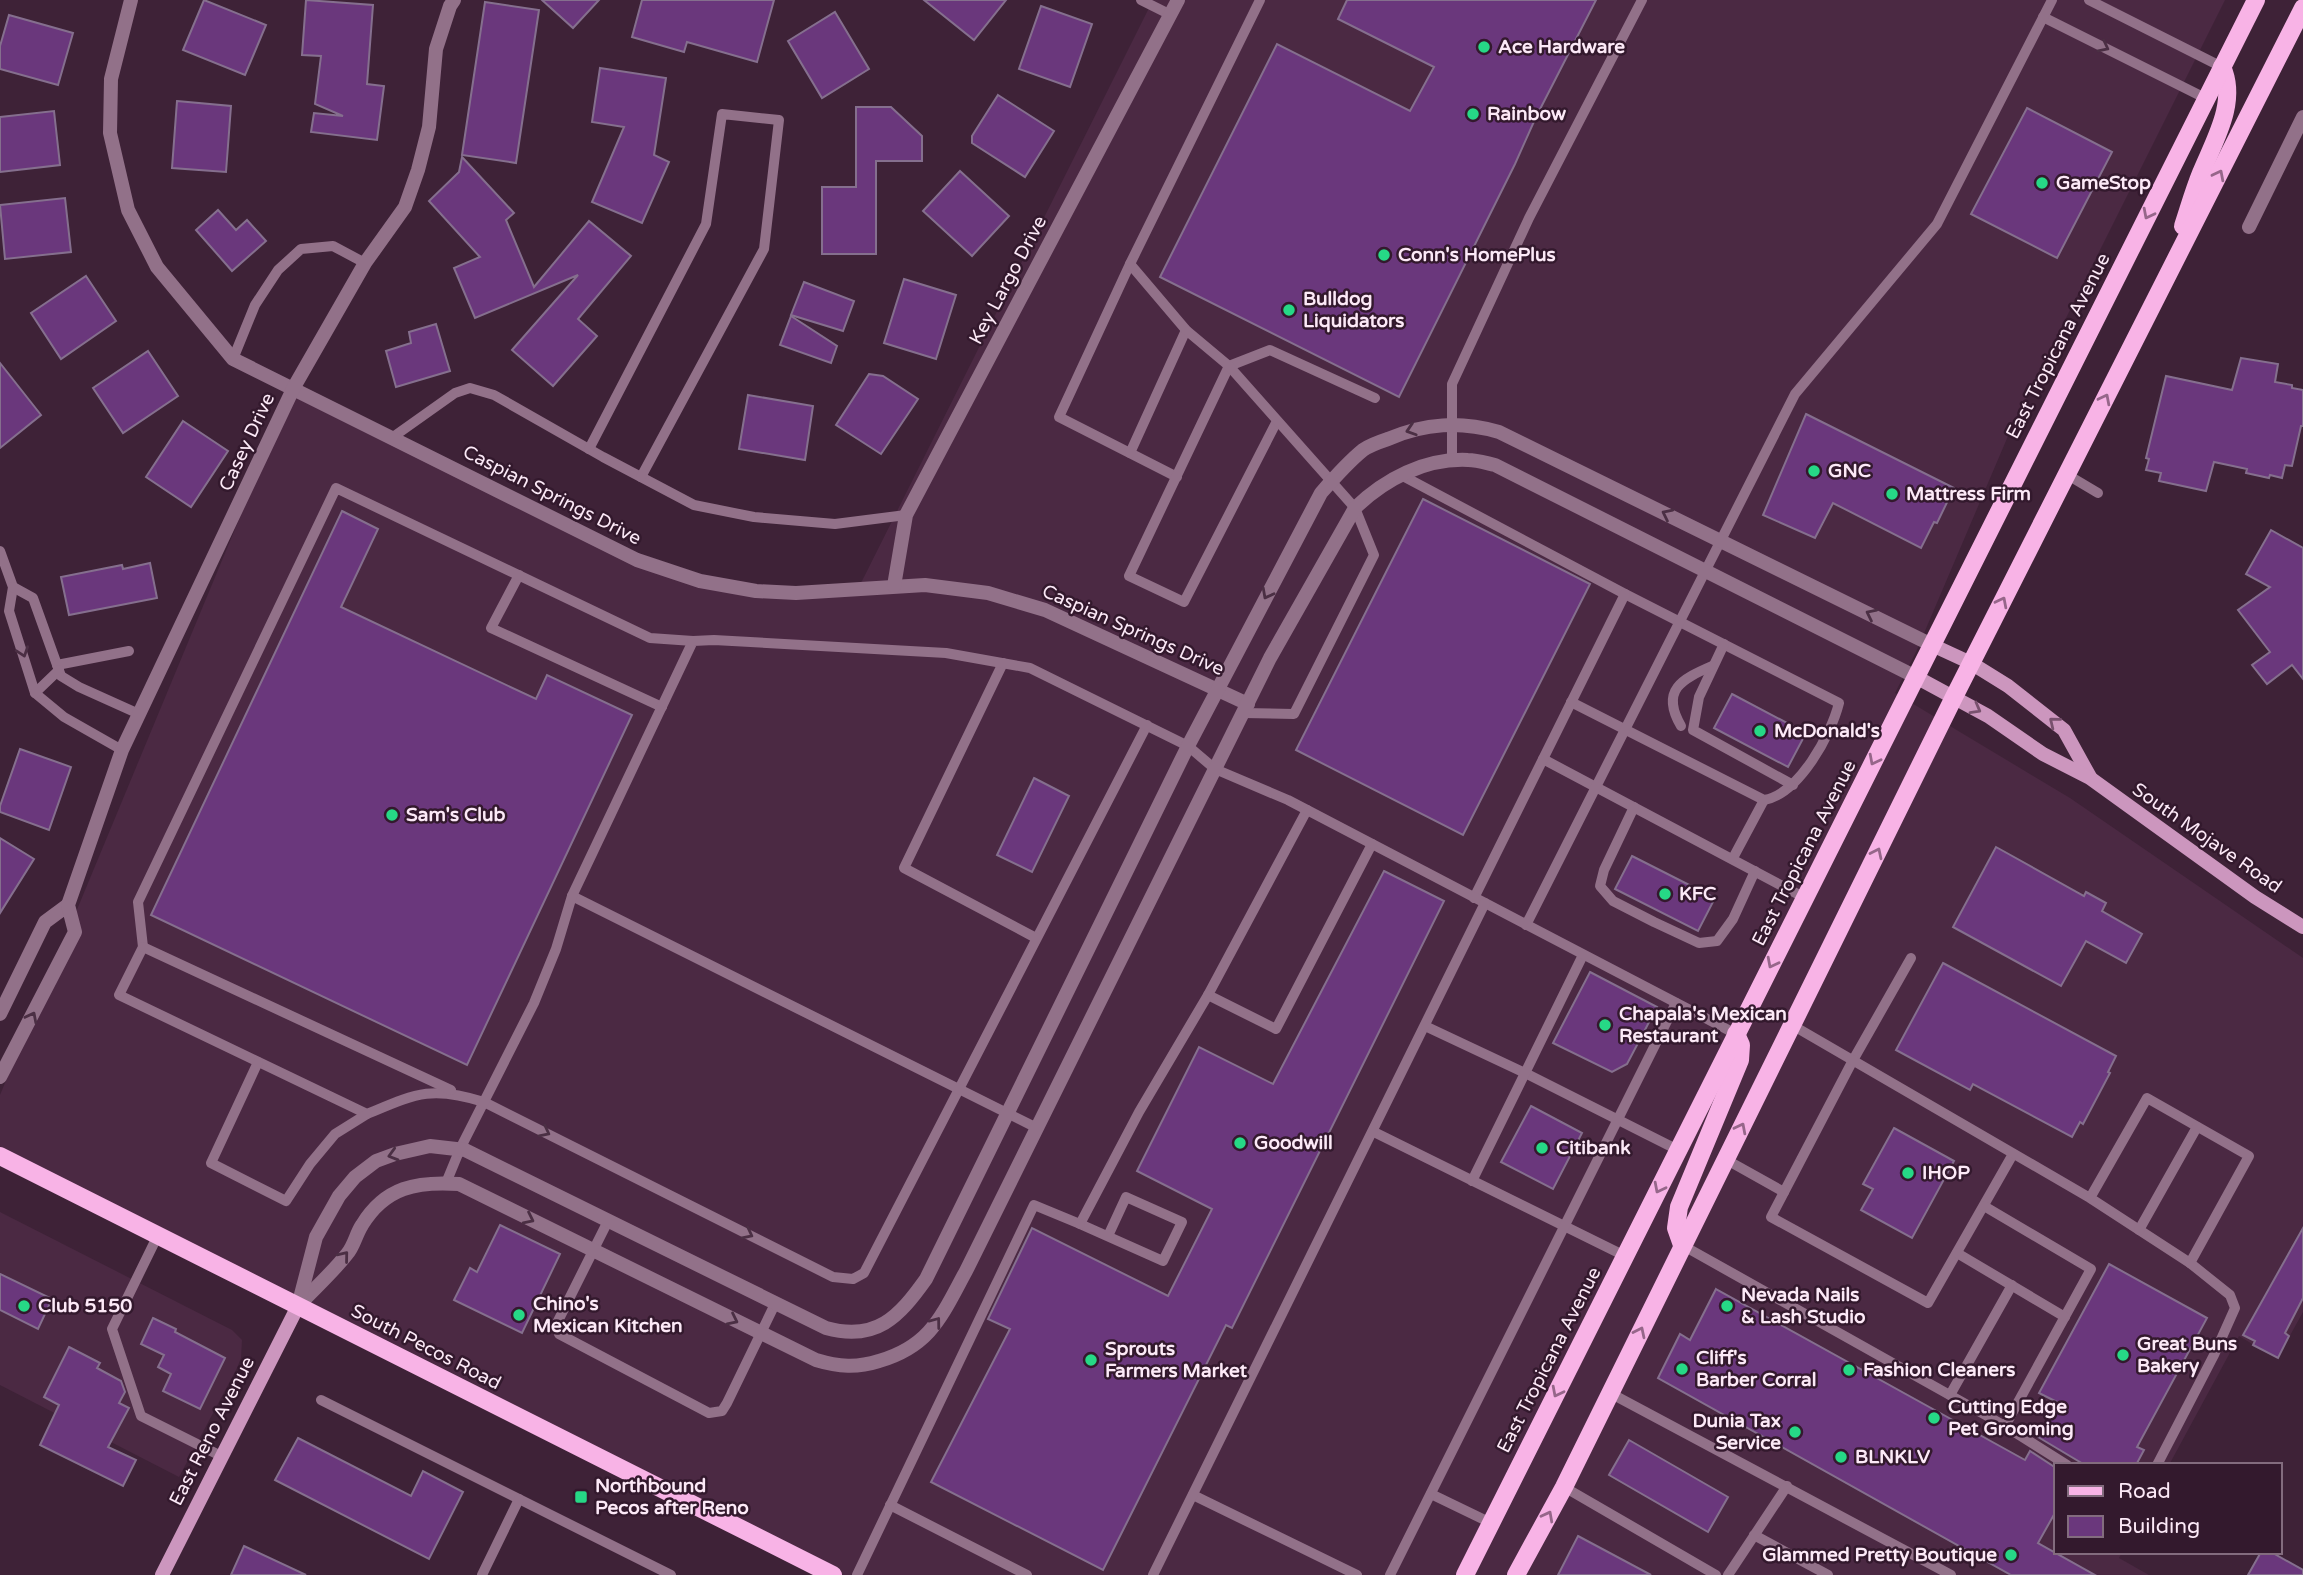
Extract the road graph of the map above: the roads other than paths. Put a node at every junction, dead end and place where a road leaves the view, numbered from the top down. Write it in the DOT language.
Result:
graph roads {
  1 [pos="131,0"];
  2 [pos="454,0"];
  3 [pos="1141,0"];
  4 [pos="1178,0"];
  5 [pos="1260,0"];
  6 [pos="1642,0"];
  7 [pos="2052,0"];
  8 [pos="2090,0"];
  9 [pos="2256,0"];
  10 [pos="2303,8"];
  11 [pos="1171,15"];
  12 [pos="2043,17"];
  13 [pos="2222,67"];
  14 [pos="2206,98"];
  15 [pos="2301,127"];
  16 [pos="2249,228"];
  17 [pos="2177,257"];
  18 [pos="365,263"];
  19 [pos="1130,264"];
  20 [pos="1186,330"];
  21 [pos="233,359"];
  22 [pos="1229,366"];
  23 [pos="294,387"];
  24 [pos="1375,398"];
  25 [pos="1277,421"];
  26 [pos="1452,425"];
  27 [pos="393,437"];
  28 [pos="589,449"];
  29 [pos="1130,453"];
  30 [pos="1452,461"];
  31 [pos="2066,474"];
  32 [pos="1401,475"];
  33 [pos="641,477"];
  34 [pos="1177,477"];
  35 [pos="1331,481"];
  36 [pos="2098,493"];
  37 [pos="1355,508"];
  38 [pos="906,515"];
  39 [pos="1721,541"];
  40 [pos="0,551"];
  41 [pos="1706,571"];
  42 [pos="519,575"];
  43 [pos="894,586"];
  44 [pos="13,587"];
  45 [pos="1625,594"];
  46 [pos="1681,621"];
  47 [pos="693,641"];
  48 [pos="1724,644"];
  49 [pos="1933,645"];
  50 [pos="129,651"];
  51 [pos="1003,663"];
  52 [pos="1972,663"];
  53 [pos="1712,666"];
  54 [pos="58,668"];
  55 [pos="1916,677"];
  56 [pos="1218,689"];
  57 [pos="35,693"];
  58 [pos="1954,697"];
  59 [pos="1571,702"];
  60 [pos="662,707"];
  61 [pos="1245,709"];
  62 [pos="139,714"];
  63 [pos="1147,725"];
  64 [pos="1681,726"];
  65 [pos="1625,731"];
  66 [pos="1188,746"];
  67 [pos="122,750"];
  68 [pos="1543,759"];
  69 [pos="1215,769"];
  70 [pos="2090,778"];
  71 [pos="1793,785"];
  72 [pos="1596,787"];
  73 [pos="1764,800"];
  74 [pos="1634,807"];
  75 [pos="1307,810"];
  76 [pos="1372,844"];
  77 [pos="1733,858"];
  78 [pos="1755,871"];
  79 [pos="572,896"];
  80 [pos="1474,898"];
  81 [pos="1805,898"];
  82 [pos="1485,903"];
  83 [pos="68,905"];
  84 [pos="1526,925"];
  85 [pos="2303,927"];
  86 [pos="1036,938"];
  87 [pos="143,947"];
  88 [pos="1583,955"];
  89 [pos="1911,958"];
  90 [pos="1208,995"];
  91 [pos="1676,1003"];
  92 [pos="0,1014"];
  93 [pos="1792,1025"];
  94 [pos="1425,1026"];
  95 [pos="1736,1034"];
  96 [pos="258,1062"];
  97 [pos="1852,1062"];
  98 [pos="1525,1073"];
  99 [pos="0,1077"];
  100 [pos="958,1088"];
  101 [pos="457,1093"];
  102 [pos="484,1102"];
  103 [pos="1009,1113"];
  104 [pos="367,1114"];
  105 [pos="1618,1120"];
  106 [pos="2197,1127"];
  107 [pos="1037,1128"];
  108 [pos="1374,1132"];
  109 [pos="460,1150"];
  110 [pos="1678,1150"];
  111 [pos="2013,1154"];
  112 [pos="0,1156"];
  113 [pos="1725,1159"];
  114 [pos="1472,1181"];
  115 [pos="446,1183"];
  116 [pos="1784,1192"];
  117 [pos="2090,1198"];
  118 [pos="1984,1206"];
  119 [pos="608,1221"];
  120 [pos="1080,1224"];
  121 [pos="1566,1227"];
  122 [pos="2139,1230"];
  123 [pos="158,1235"];
  124 [pos="1108,1236"];
  125 [pos="1682,1245"];
  126 [pos="593,1250"];
  127 [pos="1957,1253"];
  128 [pos="1625,1256"];
  129 [pos="2190,1263"];
  130 [pos="2012,1285"];
  131 [pos="775,1304"];
  132 [pos="298,1306"];
  133 [pos="2065,1317"];
  134 [pos="760,1333"];
  135 [pos="1610,1393"];
  136 [pos="1950,1395"];
  137 [pos="321,1400"];
  138 [pos="2005,1426"];
  139 [pos="221,1457"];
  140 [pos="2064,1463"];
  141 [pos="2158,1463"];
  142 [pos="1787,1486"];
  143 [pos="1564,1487"];
  144 [pos="1431,1494"];
  145 [pos="1193,1495"];
  146 [pos="519,1499"];
  147 [pos="890,1505"];
  148 [pos="1491,1523"];
  149 [pos="1754,1535"];
  150 [pos="162,1575"];
  151 [pos="482,1575"];
  152 [pos="671,1575"];
  153 [pos="833,1575"];
  154 [pos="857,1575"];
  155 [pos="1027,1575"];
  156 [pos="1153,1575"];
  157 [pos="1357,1575"];
  158 [pos="1390,1575"];
  159 [pos="1465,1575"];
  160 [pos="1516,1575"];
  161 [pos="1716,1575"];
  162 [pos="1728,1575"];
  163 [pos="1828,1575"];
  164 [pos="1951,1575"];
  1 -- 21 [label="street, Caspian Springs Drive"];
  2 -- 18 [label="street, Casey Drive"];
  3 -- 11 [label="lane"];
  4 -- 11 [label="street, Key Largo Drive"];
  5 -- 19 [label="lane"];
  6 -- 26 [label="lane"];
  7 -- 12 [label="lane"];
  8 -- 13 [label="lane"];
  9 -- 13 [label="main road, East Tropicana Avenue"];
  17 -- 10 [label="main road, one-way"];
  11 -- 38 [label="street, Key Largo Drive"];
  12 -- 14 [label="lane, one-way"];
  12 -- 39 [label="lane"];
  13 -- 14 [label="main road, East Tropicana Avenue"];
  13 -- 17 [label="main road"];
  14 -- 49 [label="main road, East Tropicana Avenue, one-way"];
  15 -- 16 [label="street"];
  31 -- 17 [label="main road, one-way"];
  18 -- 21 [label="lane"];
  18 -- 23 [label="street, Casey Drive"];
  19 -- 20 [label="lane"];
  19 -- 29 [label="lane"];
  20 -- 22 [label="lane"];
  20 -- 29 [label="lane"];
  21 -- 23 [label="street, Caspian Springs Drive"];
  22 -- 24 [label="lane"];
  22 -- 25 [label="lane"];
  22 -- 34 [label="lane"];
  23 -- 27 [label="street, Caspian Springs Drive"];
  23 -- 62 [label="street, Casey Drive"];
  25 -- 34 [label="lane"];
  25 -- 35 [label="lane"];
  26 -- 30 [label="lane"];
  26 -- 35 [label="street, one-way"];
  39 -- 26 [label="street, one-way"];
  27 -- 28 [label="lane"];
  27 -- 43 [label="street, Caspian Springs Drive"];
  28 -- 33 [label="lane"];
  28 -- 33 [label="lane"];
  29 -- 34 [label="lane"];
  30 -- 32 [label="street"];
  30 -- 41 [label="street"];
  31 -- 36 [label="lane"];
  52 -- 31 [label="main road, one-way"];
  32 -- 37 [label="street"];
  32 -- 45 [label="lane"];
  33 -- 38 [label="lane"];
  35 -- 37 [label="lane"];
  35 -- 56 [label="street, one-way"];
  37 -- 61 [label="street"];
  37 -- 61 [label="lane"];
  38 -- 43 [label="street, Key Largo Drive"];
  39 -- 41 [label="lane"];
  49 -- 39 [label="street, one-way"];
  40 -- 44 [label="lane"];
  41 -- 46 [label="lane"];
  41 -- 55 [label="street"];
  42 -- 47 [label="lane"];
  42 -- 60 [label="lane"];
  42 -- 87 [label="lane"];
  43 -- 56 [label="street, Caspian Springs Drive"];
  44 -- 54 [label="lane"];
  44 -- 57 [label="lane, one-way"];
  45 -- 46 [label="lane"];
  45 -- 59 [label="lane"];
  46 -- 48 [label="lane"];
  46 -- 65 [label="lane"];
  47 -- 51 [label="lane"];
  47 -- 60 [label="lane"];
  48 -- 53 [label="lane"];
  48 -- 71 [label="lane"];
  49 -- 52 [label="street, South Mojave Road"];
  49 -- 55 [label="main road, East Tropicana Avenue"];
  50 -- 54 [label="lane"];
  51 -- 63 [label="lane"];
  51 -- 86 [label="lane"];
  52 -- 58 [label="main road"];
  70 -- 52 [label="street, South Mojave Road, one-way"];
  53 -- 64 [label="lane"];
  53 -- 71 [label="lane"];
  54 -- 57 [label="lane"];
  54 -- 62 [label="lane"];
  55 -- 58 [label="street, South Mojave Road"];
  55 -- 81 [label="main road, East Tropicana Avenue, one-way"];
  56 -- 61 [label="street, Caspian Springs Drive"];
  56 -- 66 [label="street"];
  57 -- 67 [label="lane"];
  58 -- 70 [label="street, South Mojave Road, one-way"];
  93 -- 58 [label="main road, one-way"];
  59 -- 65 [label="lane"];
  59 -- 68 [label="lane"];
  60 -- 79 [label="lane"];
  61 -- 69 [label="street"];
  62 -- 67 [label="street, Casey Drive"];
  63 -- 66 [label="lane"];
  63 -- 86 [label="lane"];
  65 -- 72 [label="lane"];
  65 -- 73 [label="lane"];
  66 -- 69 [label="lane"];
  66 -- 103 [label="street"];
  67 -- 83 [label="street, Casey Drive"];
  68 -- 72 [label="lane"];
  68 -- 80 [label="lane"];
  69 -- 75 [label="lane"];
  69 -- 107 [label="street"];
  70 -- 85 [label="street, South Mojave Road"];
  71 -- 73 [label="lane"];
  72 -- 74 [label="lane"];
  72 -- 84 [label="lane"];
  73 -- 77 [label="lane"];
  74 -- 77 [label="lane"];
  74 -- 78 [label="lane"];
  75 -- 76 [label="lane"];
  75 -- 90 [label="lane"];
  76 -- 80 [label="lane"];
  76 -- 90 [label="lane"];
  77 -- 78 [label="lane"];
  78 -- 81 [label="lane"];
  79 -- 100 [label="lane"];
  79 -- 102 [label="lane"];
  80 -- 82 [label="lane"];
  81 -- 95 [label="main road, East Tropicana Avenue, one-way"];
  82 -- 84 [label="lane"];
  82 -- 94 [label="lane"];
  83 -- 92 [label="street, Casey Drive"];
  99 -- 83 [label="street, Casey Drive, one-way"];
  84 -- 88 [label="lane"];
  86 -- 100 [label="lane"];
  87 -- 96 [label="lane"];
  87 -- 101 [label="lane"];
  88 -- 91 [label="lane"];
  88 -- 98 [label="lane"];
  89 -- 97 [label="lane"];
  90 -- 120 [label="lane"];
  91 -- 95 [label="lane"];
  91 -- 105 [label="lane"];
  93 -- 97 [label="lane"];
  113 -- 93 [label="main road, one-way"];
  94 -- 98 [label="lane"];
  94 -- 108 [label="lane"];
  95 -- 110 [label="main road, East Tropicana Avenue"];
  95 -- 125 [label="main road"];
  96 -- 104 [label="lane"];
  96 -- 104 [label="lane"];
  97 -- 111 [label="lane"];
  97 -- 116 [label="lane"];
  98 -- 105 [label="lane"];
  98 -- 114 [label="lane"];
  102 -- 100 [label="lane, one-way"];
  100 -- 103 [label="lane"];
  101 -- 102 [label="lane"];
  101 -- 104 [label="lane"];
  102 -- 109 [label="lane"];
  103 -- 107 [label="lane"];
  103 -- 131 [label="street"];
  105 -- 110 [label="lane"];
  105 -- 121 [label="lane"];
  106 -- 117 [label="lane"];
  106 -- 122 [label="lane"];
  106 -- 129 [label="lane"];
  134 -- 107 [label="street, one-way"];
  108 -- 114 [label="lane"];
  108 -- 145 [label="lane"];
  109 -- 115 [label="lane"];
  109 -- 119 [label="street"];
  109 -- 132 [label="street, one-way"];
  110 -- 128 [label="main road, East Tropicana Avenue, one-way"];
  111 -- 117 [label="lane"];
  111 -- 118 [label="lane"];
  112 -- 123 [label="main road, South Pecos Road"];
  113 -- 116 [label="lane"];
  113 -- 125 [label="main road"];
  114 -- 121 [label="lane"];
  115 -- 126 [label="street, one-way"];
  132 -- 115 [label="street, one-way"];
  116 -- 127 [label="lane"];
  117 -- 122 [label="lane"];
  118 -- 127 [label="lane"];
  118 -- 133 [label="lane"];
  119 -- 126 [label="lane"];
  119 -- 131 [label="street"];
  120 -- 124 [label="lane"];
  120 -- 147 [label="lane"];
  121 -- 128 [label="lane"];
  121 -- 144 [label="lane"];
  122 -- 129 [label="lane"];
  123 -- 132 [label="main road, South Pecos Road"];
  123 -- 139 [label="lane"];
  124 -- 124 [label="lane"];
  135 -- 125 [label="main road, one-way"];
  125 -- 136 [label="lane"];
  126 -- 134 [label="street, one-way"];
  126 -- 134 [label="lane"];
  127 -- 130 [label="lane"];
  128 -- 148 [label="main road, East Tropicana Avenue, one-way"];
  129 -- 141 [label="lane"];
  130 -- 133 [label="lane"];
  130 -- 136 [label="lane"];
  131 -- 134 [label="lane"];
  132 -- 139 [label="street, East Reno Avenue"];
  132 -- 153 [label="main road, South Pecos Road"];
  133 -- 138 [label="lane"];
  135 -- 142 [label="lane"];
  135 -- 143 [label="main road"];
  136 -- 138 [label="lane"];
  137 -- 146 [label="lane"];
  138 -- 140 [label="lane"];
  139 -- 150 [label="street, East Reno Avenue"];
  142 -- 149 [label="lane"];
  142 -- 164 [label="lane"];
  160 -- 143 [label="main road, one-way"];
  143 -- 161 [label="lane"];
  144 -- 148 [label="lane"];
  144 -- 158 [label="lane"];
  145 -- 156 [label="lane"];
  145 -- 157 [label="lane"];
  146 -- 151 [label="lane"];
  146 -- 152 [label="lane"];
  147 -- 154 [label="lane"];
  147 -- 155 [label="lane"];
  148 -- 159 [label="main road, East Tropicana Avenue"];
  149 -- 162 [label="lane"];
  149 -- 163 [label="lane"];
}
